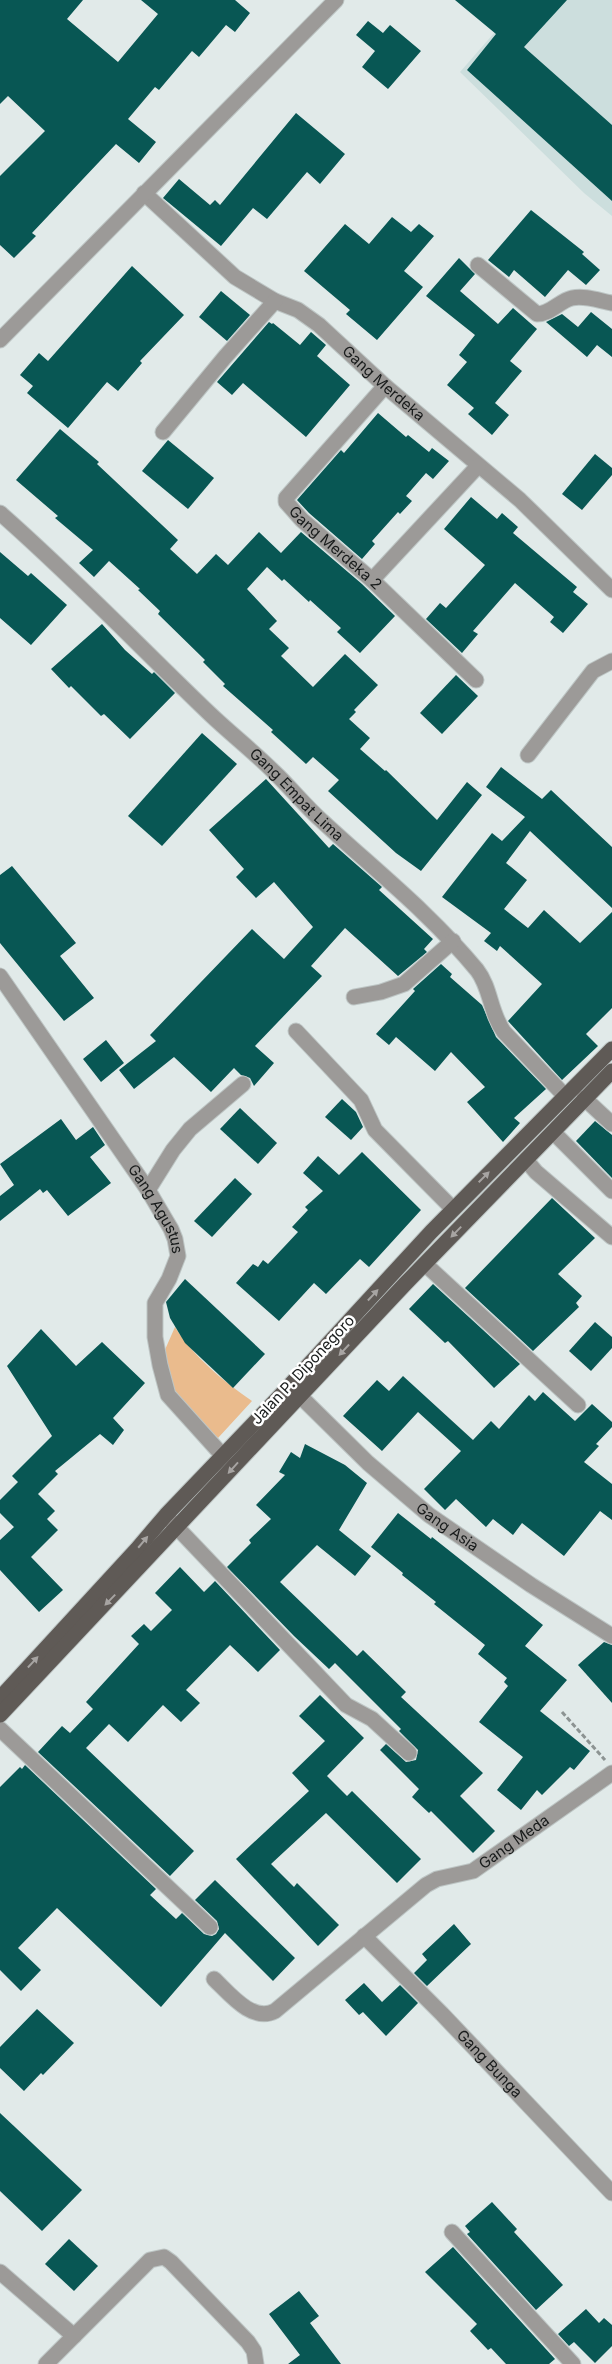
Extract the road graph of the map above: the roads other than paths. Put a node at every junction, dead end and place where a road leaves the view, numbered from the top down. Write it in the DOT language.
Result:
graph roads {
  1 [pos="336,0"];
  2 [pos="144,193"];
  3 [pos="478,265"];
  4 [pos="276,301"];
  5 [pos="612,303"];
  6 [pos="0,340"];
  7 [pos="385,386"];
  8 [pos="163,432"];
  9 [pos="478,466"];
  10 [pos="0,513"];
  11 [pos="372,580"];
  12 [pos="612,590"];
  13 [pos="612,661"];
  14 [pos="476,680"];
  15 [pos="528,754"];
  16 [pos="452,941"];
  17 [pos="0,976"];
  18 [pos="354,997"];
  19 [pos="296,1031"];
  20 [pos="612,1049"];
  21 [pos="612,1071"];
  22 [pos="242,1084"];
  23 [pos="565,1096"];
  24 [pos="584,1098"];
  25 [pos="612,1124"];
  26 [pos="552,1132"];
  27 [pos="526,1160"];
  28 [pos="148,1190"];
  29 [pos="612,1191"];
  30 [pos="453,1209"];
  31 [pos="612,1237"];
  32 [pos="425,1264"];
  33 [pos="301,1397"];
  34 [pos="578,1405"];
  35 [pos="223,1456"];
  36 [pos="166,1515"];
  37 [pos="178,1528"];
  38 [pos="612,1636"];
  39 [pos="0,1698"];
  40 [pos="0,1715"];
  41 [pos="0,1729"];
  42 [pos="409,1753"];
  43 [pos="609,1767"];
  44 [pos="210,1927"];
  45 [pos="364,1936"];
  46 [pos="214,1979"];
  47 [pos="612,2193"];
  48 [pos="452,2232"];
  49 [pos="0,2272"];
  50 [pos="74,2336"];
  51 [pos="46,2364"];
  52 [pos="256,2364"];
  53 [pos="573,2364"];
  1 -- 2 [label="street"];
  2 -- 4 [label="street, Gang Merdeka"];
  2 -- 6 [label="street"];
  3 -- 5 [label="street"];
  4 -- 7 [label="street, Gang Merdeka"];
  4 -- 8 [label="street"];
  7 -- 9 [label="street, Gang Merdeka"];
  7 -- 11 [label="street, Gang Merdeka 2"];
  9 -- 11 [label="street"];
  9 -- 12 [label="street, Gang Merdeka"];
  10 -- 16 [label="street, Gang Empat Lima"];
  11 -- 14 [label="street, Gang Merdeka 2"];
  13 -- 15 [label="street"];
  16 -- 18 [label="street"];
  16 -- 23 [label="street, Gang Empat Lima"];
  17 -- 28 [label="street, Gang Agustus"];
  19 -- 30 [label="street"];
  20 -- 23 [label="main road, Jalan P. Diponegoro"];
  21 -- 24 [label="main road, Jalan P. Diponegoro"];
  22 -- 28 [label="street"];
  30 -- 23 [label="main road, Jalan P. Diponegoro, one-way"];
  24 -- 25 [label="street"];
  24 -- 26 [label="main road, Jalan P. Diponegoro"];
  26 -- 27 [label="main road, Jalan P. Diponegoro"];
  26 -- 29 [label="street"];
  27 -- 31 [label="street"];
  27 -- 32 [label="main road, Jalan P. Diponegoro, one-way"];
  28 -- 35 [label="street, Gang Agustus"];
  35 -- 30 [label="main road, Jalan P. Diponegoro, one-way"];
  32 -- 33 [label="main road, Jalan P. Diponegoro, one-way"];
  32 -- 34 [label="street"];
  33 -- 37 [label="main road, Jalan P. Diponegoro, one-way"];
  33 -- 38 [label="street, Gang Asia"];
  35 -- 36 [label="main road, Jalan P. Diponegoro"];
  36 -- 37 [label="street"];
  39 -- 36 [label="main road, Jalan P. Diponegoro, one-way"];
  37 -- 40 [label="main road, Jalan P. Diponegoro, one-way"];
  37 -- 42 [label="street"];
  41 -- 44 [label="street"];
  43 -- 45 [label="street, Gang Meda"];
  45 -- 46 [label="street, Gang Meda"];
  45 -- 47 [label="street, Gang Bunga"];
  48 -- 53 [label="street"];
  49 -- 50 [label="street"];
  50 -- 51 [label="street"];
  50 -- 52 [label="street"];
}
